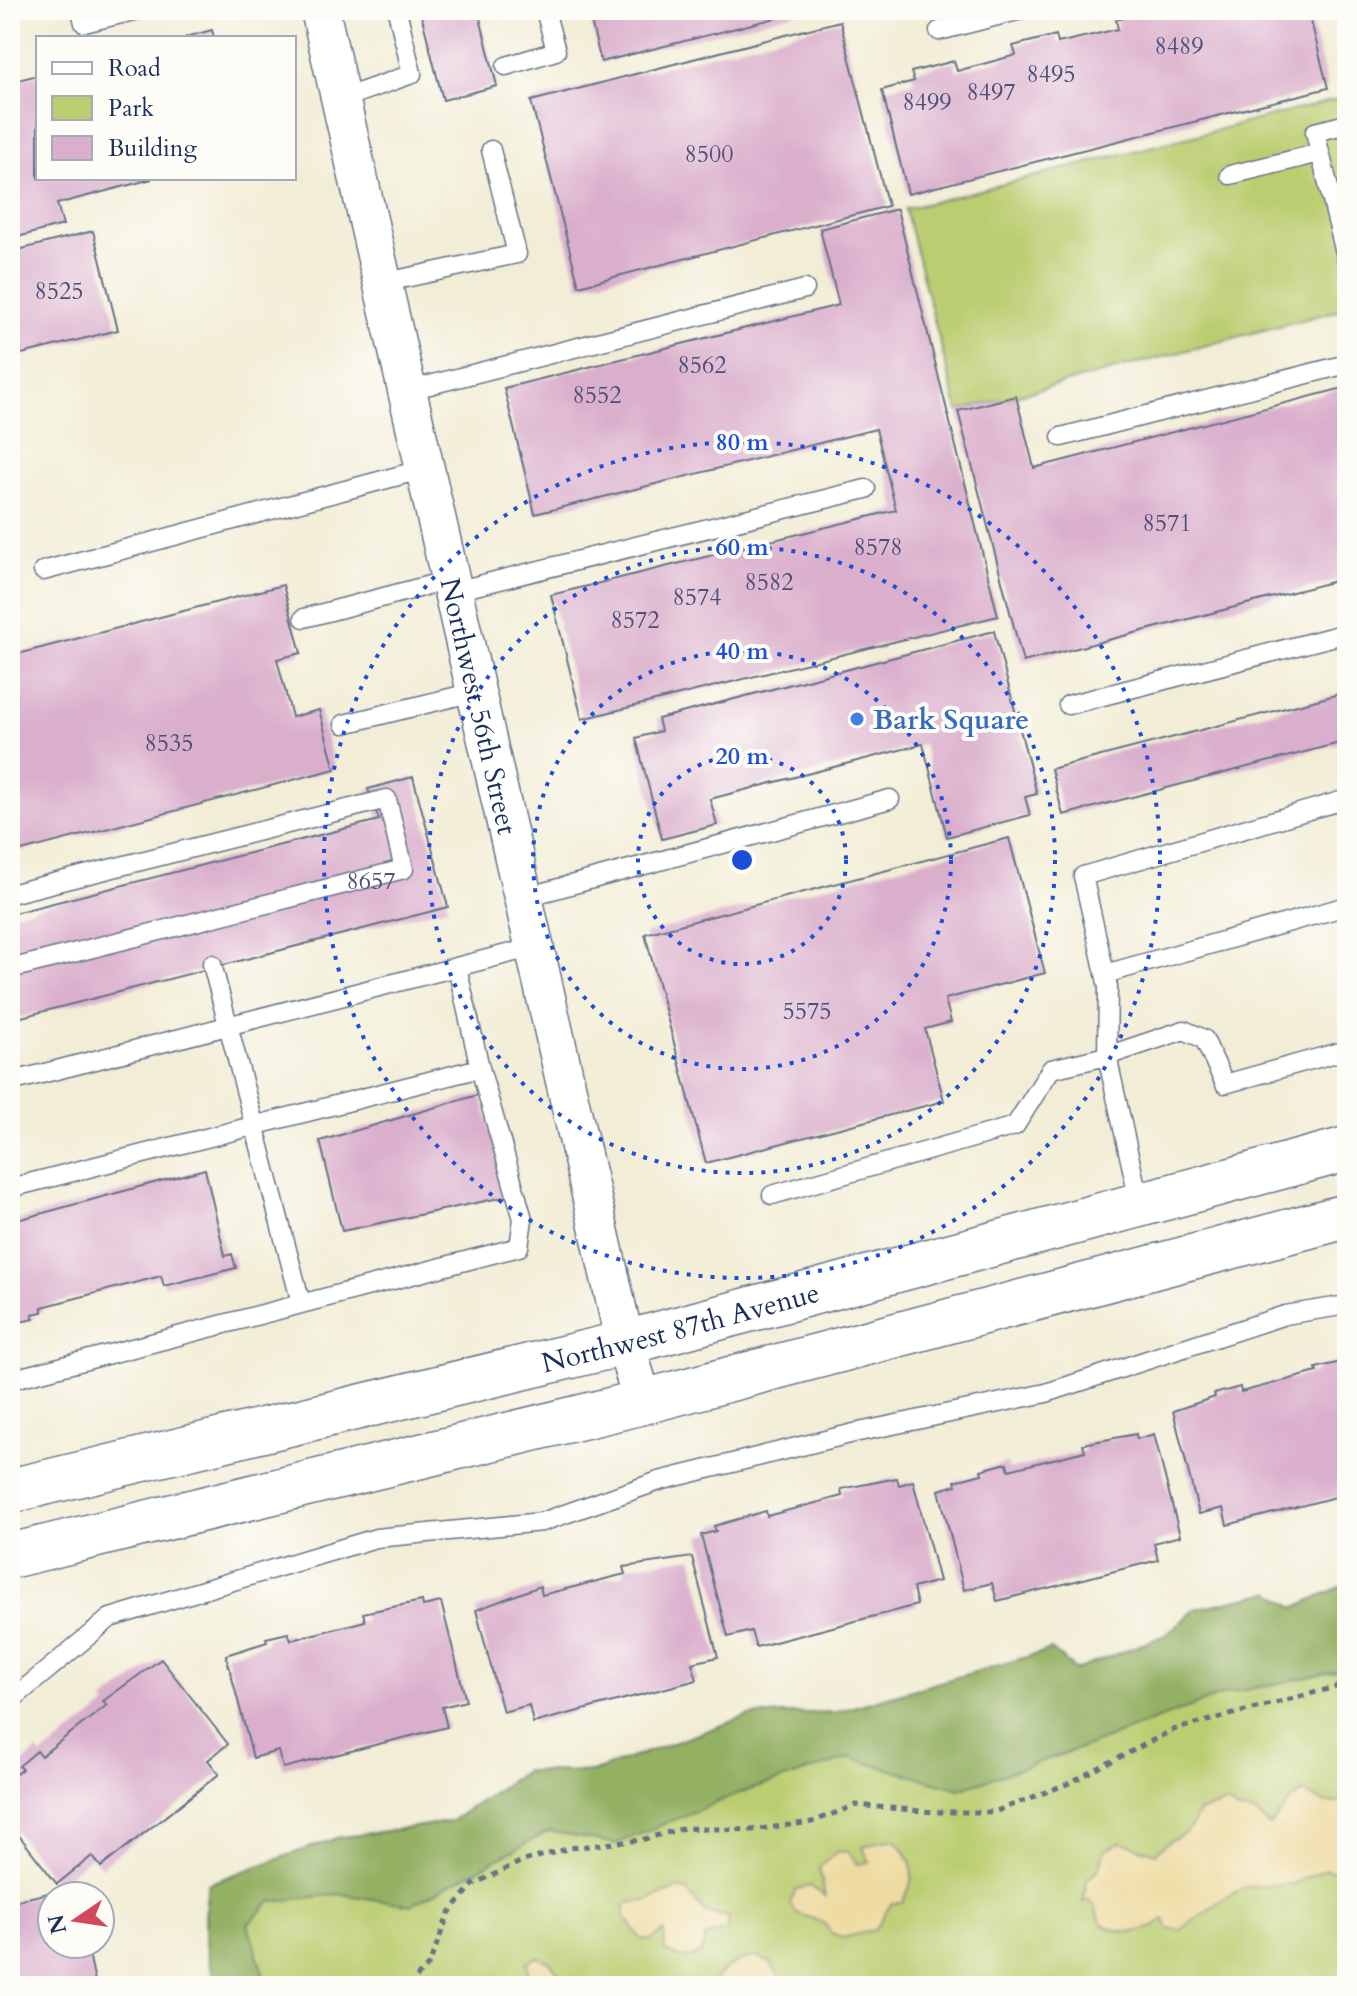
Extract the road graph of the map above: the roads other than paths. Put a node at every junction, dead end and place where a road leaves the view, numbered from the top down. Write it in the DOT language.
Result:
graph roads {
  1 [pos="81,10"];
  2 [pos="138,10"];
  3 [pos="320,10"];
  4 [pos="397,10"];
  5 [pos="545,10"];
  6 [pos="1021,10"];
  7 [pos="939,31"];
  8 [pos="506,66"];
  9 [pos="341,99"];
  10 [pos="1347,124"];
  11 [pos="491,150"];
  12 [pos="1320,153"];
  13 [pos="1230,175"];
  14 [pos="1347,261"];
  15 [pos="382,283"];
  16 [pos="805,289"];
  17 [pos="1347,364"];
  18 [pos="406,391"];
  19 [pos="1061,437"];
  20 [pos="424,469"];
  21 [pos="866,489"];
  22 [pos="43,571"];
  23 [pos="450,586"];
  24 [pos="304,618"];
  25 [pos="1347,633"];
  26 [pos="474,692"];
  27 [pos="1068,705"];
  28 [pos="344,724"];
  29 [pos="890,799"];
  30 [pos="1347,799"];
  31 [pos="183,851"];
  32 [pos="188,870"];
  33 [pos="10,894"];
  34 [pos="522,898"];
  35 [pos="1347,906"];
  36 [pos="534,947"];
  37 [pos="212,964"];
  38 [pos="457,967"];
  39 [pos="10,969"];
  40 [pos="1105,974"];
  41 [pos="228,1026"];
  42 [pos="1347,1050"];
  43 [pos="1107,1056"];
  44 [pos="480,1068"];
  45 [pos="10,1082"];
  46 [pos="254,1125"];
  47 [pos="1347,1149"];
  48 [pos="10,1188"];
  49 [pos="772,1195"];
  50 [pos="1140,1205"];
  51 [pos="1347,1216"];
  52 [pos="301,1303"];
  53 [pos="1347,1305"];
  54 [pos="625,1343"];
  55 [pos="10,1380"];
  56 [pos="643,1402"];
  57 [pos="10,1491"];
  58 [pos="10,1556"];
  59 [pos="10,1701"];
  1 -- 2 [label="lane"];
  3 -- 9 [label="street, Northwest 56th Street"];
  4 -- 9 [label="lane"];
  5 -- 8 [label="lane"];
  6 -- 7 [label="lane"];
  9 -- 15 [label="street, Northwest 56th Street"];
  10 -- 12 [label="lane"];
  11 -- 15 [label="lane"];
  12 -- 13 [label="lane"];
  12 -- 14 [label="lane"];
  15 -- 18 [label="street, Northwest 56th Street"];
  16 -- 18 [label="lane"];
  17 -- 19 [label="lane"];
  18 -- 20 [label="street, Northwest 56th Street"];
  20 -- 22 [label="lane"];
  20 -- 23 [label="street, Northwest 56th Street"];
  21 -- 23 [label="lane"];
  23 -- 24 [label="lane"];
  23 -- 26 [label="street, Northwest 56th Street"];
  25 -- 27 [label="lane"];
  26 -- 28 [label="lane"];
  26 -- 34 [label="street, Northwest 56th Street"];
  29 -- 34 [label="lane"];
  30 -- 40 [label="lane"];
  31 -- 32 [label="lane"];
  31 -- 33 [label="lane"];
  31 -- 39 [label="lane"];
  34 -- 36 [label="street, Northwest 56th Street"];
  35 -- 40 [label="lane"];
  36 -- 38 [label="lane"];
  36 -- 54 [label="street, Northwest 56th Street"];
  37 -- 41 [label="lane"];
  38 -- 41 [label="lane"];
  38 -- 44 [label="lane"];
  40 -- 43 [label="lane"];
  41 -- 45 [label="lane"];
  41 -- 46 [label="lane"];
  42 -- 43 [label="lane"];
  43 -- 49 [label="lane"];
  43 -- 50 [label="lane"];
  44 -- 46 [label="lane"];
  44 -- 52 [label="lane"];
  46 -- 48 [label="lane"];
  46 -- 52 [label="lane"];
  47 -- 50 [label="main road, Northwest 87th Avenue"];
  50 -- 54 [label="main road, Northwest 87th Avenue"];
  51 -- 56 [label="main road"];
  52 -- 55 [label="lane"];
  53 -- 59 [label="lane"];
  54 -- 56 [label="street, Northwest 56th Street"];
  54 -- 57 [label="main road, Northwest 87th Avenue"];
  56 -- 58 [label="main road"];
}
